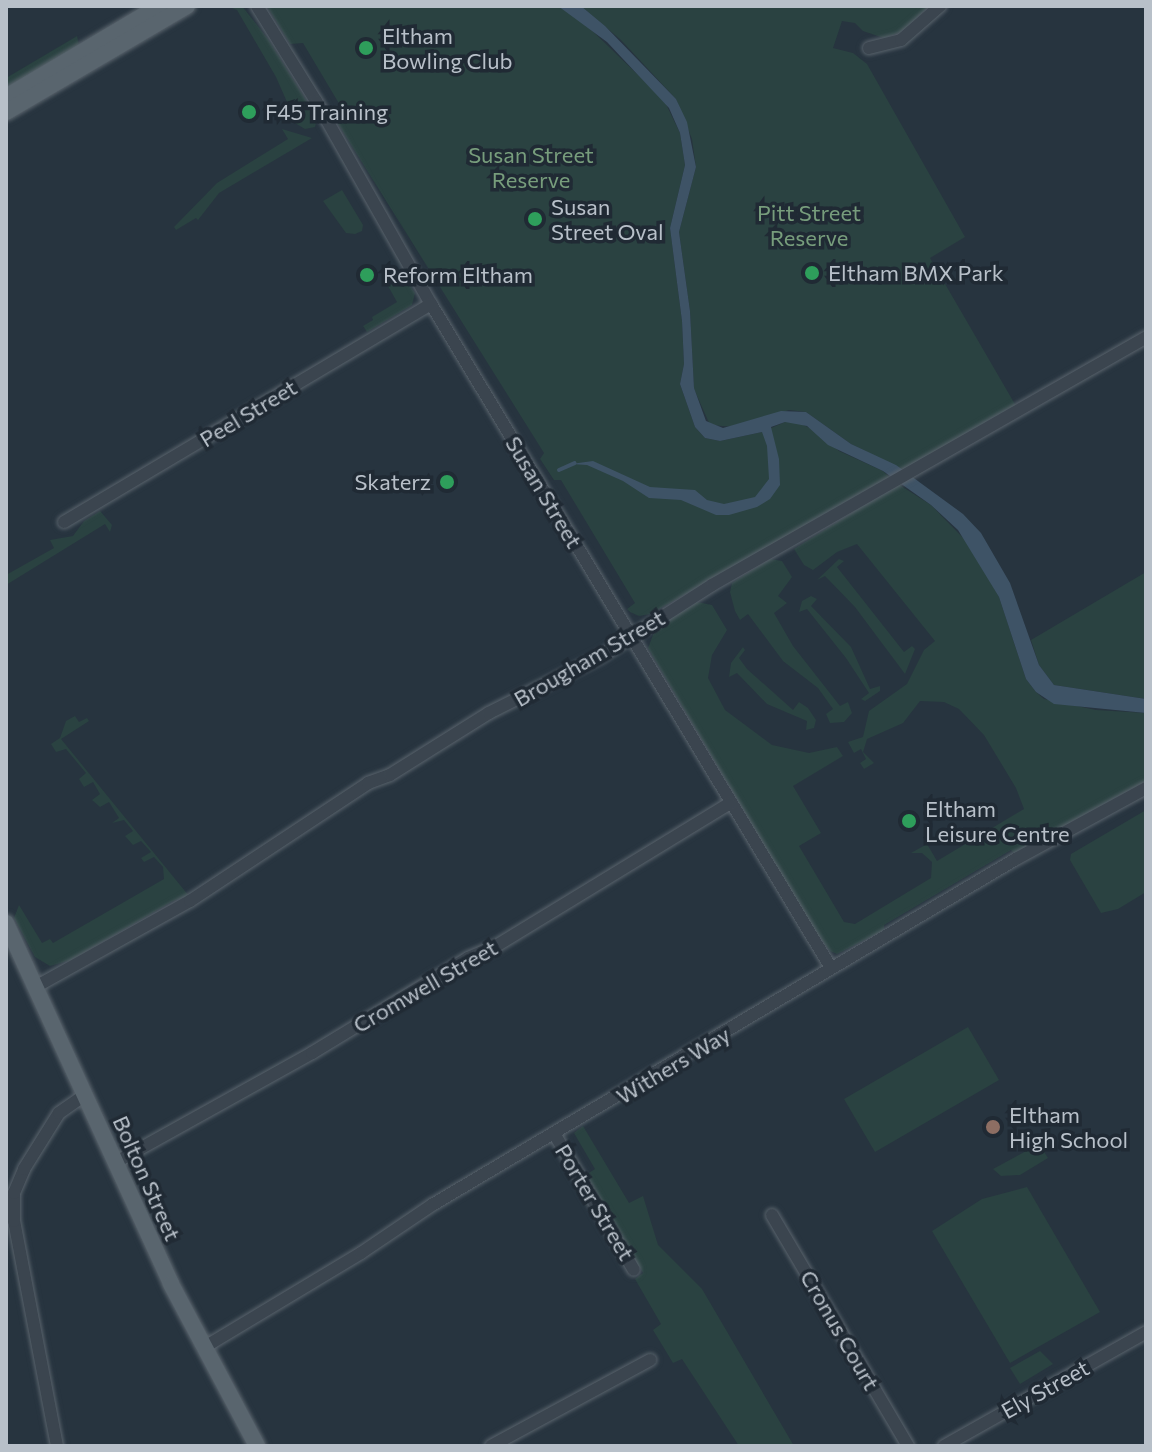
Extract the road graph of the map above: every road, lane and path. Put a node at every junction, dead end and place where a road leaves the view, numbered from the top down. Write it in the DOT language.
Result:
graph roads {
  1 [pos="159,6"];
  2 [pos="187,6"];
  3 [pos="940,6"];
  4 [pos="256,9"];
  5 [pos="869,48"];
  6 [pos="6,97"];
  7 [pos="6,112"];
  8 [pos="431,304"];
  9 [pos="1146,337"];
  10 [pos="64,522"];
  11 [pos="632,637"];
  12 [pos="1146,788"];
  13 [pos="730,803"];
  14 [pos="7,929"];
  15 [pos="831,968"];
  16 [pos="37,986"];
  17 [pos="86,1094"];
  18 [pos="555,1135"];
  19 [pos="116,1162"];
  20 [pos="772,1215"];
  21 [pos="634,1270"];
  22 [pos="1146,1332"];
  23 [pos="203,1348"];
  24 [pos="650,1360"];
  25 [pos="57,1446"];
  26 [pos="257,1446"];
  27 [pos="491,1446"];
  28 [pos="908,1446"];
  29 [pos="944,1446"];
  1 -- 6 [label="main road"];
  2 -- 7 [label="main road"];
  3 -- 5 [label="street"];
  4 -- 8 [label="street, Susan Street"];
  8 -- 10 [label="street, Peel Street"];
  8 -- 11 [label="street, Susan Street"];
  9 -- 11 [label="street, Brougham Street"];
  11 -- 13 [label="street, Susan Street"];
  11 -- 16 [label="street, Brougham Street"];
  12 -- 15 [label="street, Withers Way"];
  13 -- 15 [label="street, Susan Street"];
  13 -- 19 [label="street, Cromwell Street"];
  14 -- 16 [label="main road, Bolton Street"];
  15 -- 18 [label="street, Withers Way"];
  16 -- 17 [label="main road, Bolton Street"];
  17 -- 19 [label="main road, Bolton Street"];
  17 -- 25 [label="street"];
  18 -- 21 [label="street, Porter Street"];
  18 -- 23 [label="street, Withers Way"];
  19 -- 23 [label="main road, Bolton Street"];
  20 -- 28 [label="street, Cronus Court"];
  22 -- 29 [label="street, Ely Street"];
  23 -- 26 [label="main road, Bolton Street"];
  24 -- 27 [label="street"];
}
